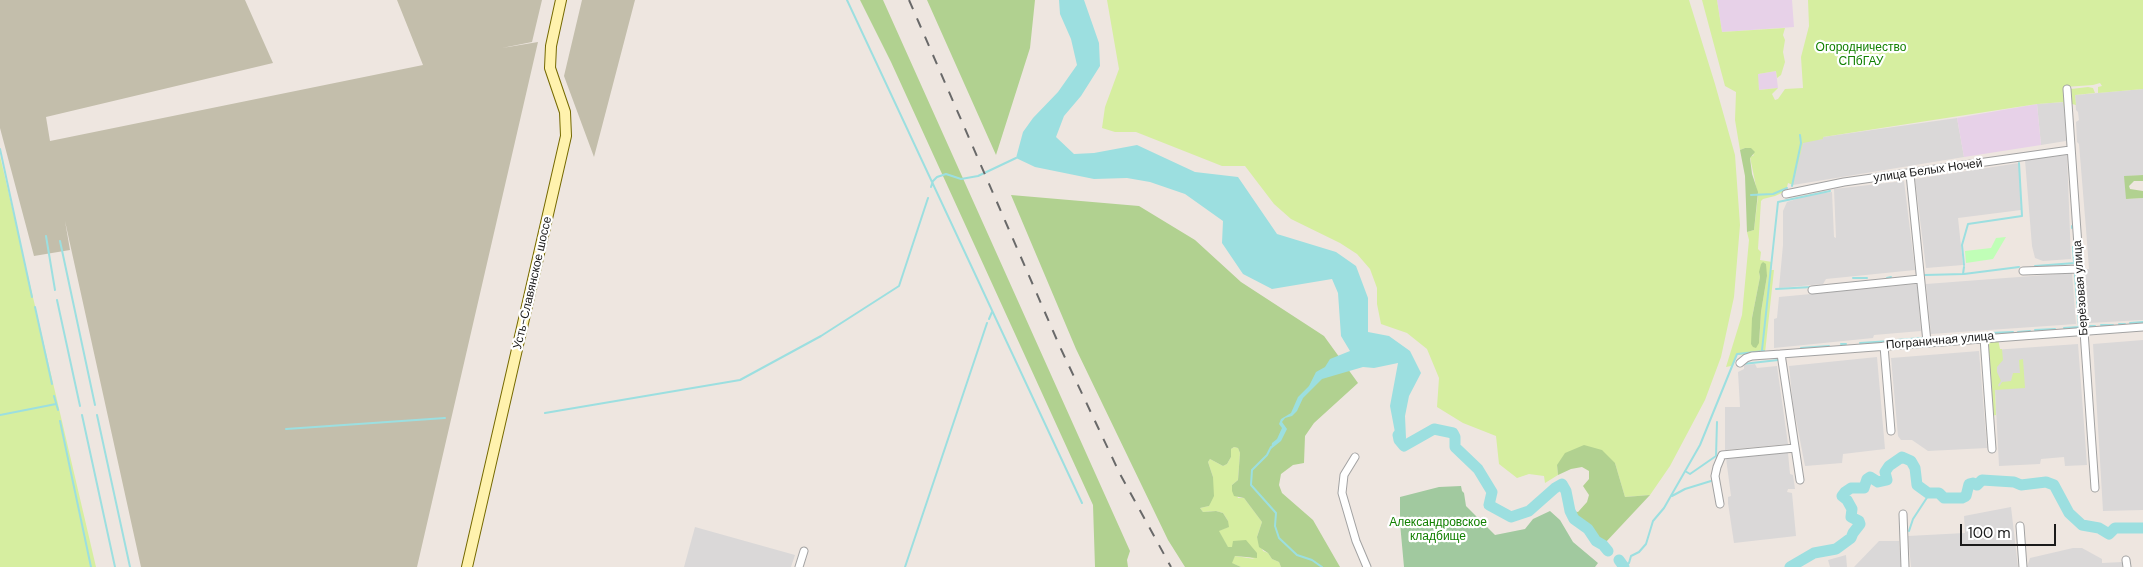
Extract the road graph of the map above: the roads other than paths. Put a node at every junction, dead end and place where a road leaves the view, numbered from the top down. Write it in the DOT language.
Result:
graph roads {
  1 [pos="561,0"];
  2 [pos="2067,89"];
  3 [pos="2070,150"];
  4 [pos="1910,174"];
  5 [pos="1786,194"];
  6 [pos="2079,268"];
  7 [pos="2023,271"];
  8 [pos="1920,279"];
  9 [pos="1812,290"];
  10 [pos="2143,327"];
  11 [pos="2084,331"];
  12 [pos="1984,338"];
  13 [pos="1927,342"];
  14 [pos="1884,346"];
  15 [pos="1781,354"];
  16 [pos="1740,363"];
  17 [pos="1892,431"];
  18 [pos="1795,448"];
  19 [pos="1992,449"];
  20 [pos="1355,457"];
  21 [pos="1800,480"];
  22 [pos="2095,488"];
  23 [pos="1720,504"];
  24 [pos="1903,514"];
  25 [pos="2020,526"];
  26 [pos="804,551"];
  27 [pos="467,567"];
  28 [pos="799,567"];
  29 [pos="1366,567"];
  30 [pos="1905,567"];
  31 [pos="2023,567"];
  1 -- 27 [label="street, Усть-Славянское шоссе"];
  2 -- 3 [label="street, Берёзовая улица"];
  3 -- 4 [label="street, улица Белых Ночей"];
  3 -- 6 [label="street, Берёзовая улица"];
  4 -- 5 [label="street, улица Белых Ночей"];
  4 -- 8 [label="street"];
  6 -- 7 [label="street"];
  6 -- 11 [label="street, Берёзовая улица"];
  8 -- 9 [label="street"];
  8 -- 13 [label="street"];
  10 -- 11 [label="street, Пограничная улица"];
  11 -- 12 [label="street, Пограничная улица"];
  11 -- 22 [label="street, Берёзовая улица"];
  12 -- 13 [label="street, Пограничная улица"];
  12 -- 19 [label="street"];
  13 -- 14 [label="street, Пограничная улица"];
  14 -- 15 [label="street, Пограничная улица"];
  14 -- 17 [label="street"];
  15 -- 16 [label="street, Пограничная улица"];
  15 -- 18 [label="street"];
  18 -- 21 [label="street"];
  18 -- 23 [label="street"];
  20 -- 29 [label="street"];
  24 -- 30 [label="street"];
  25 -- 31 [label="street"];
  26 -- 28 [label="street"];
}
